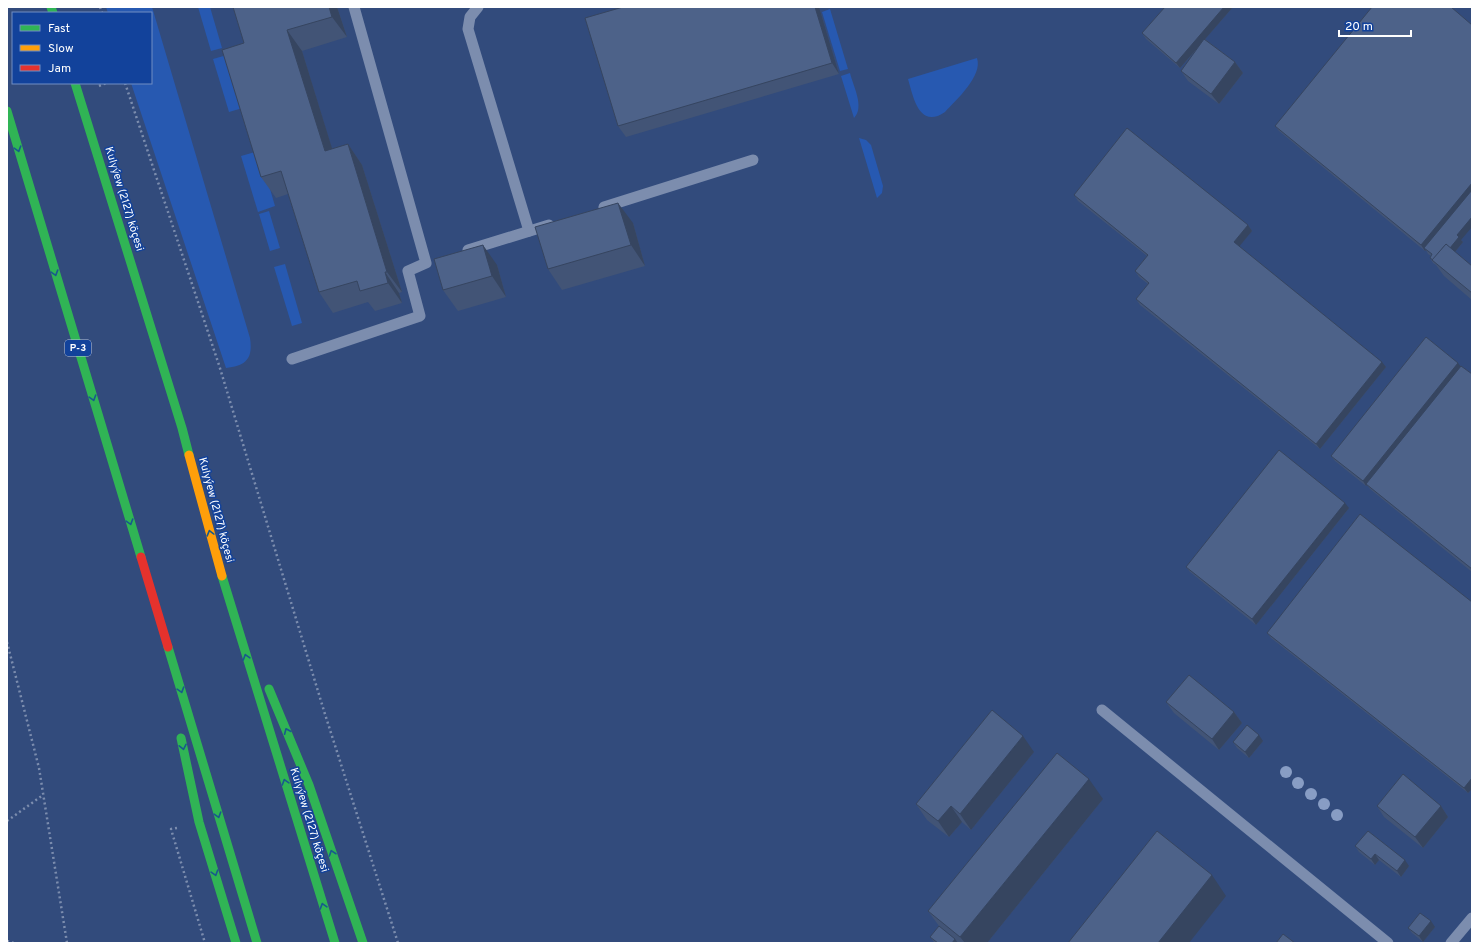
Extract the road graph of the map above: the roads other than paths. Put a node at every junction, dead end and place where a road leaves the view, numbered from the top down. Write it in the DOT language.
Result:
graph roads {
  1 [pos="354,7"];
  2 [pos="478,7"];
  3 [pos="75,84"];
  4 [pos="7,111"];
  5 [pos="753,160"];
  6 [pos="596,210"];
  7 [pos="559,222"];
  8 [pos="529,231"];
  9 [pos="460,253"];
  10 [pos="440,259"];
  11 [pos="426,263"];
  12 [pos="292,358"];
  13 [pos="219,568"];
  14 [pos="149,586"];
  15 [pos="258,662"];
  16 [pos="267,684"];
  17 [pos="172,693"];
  18 [pos="1102,710"];
  19 [pos="180,731"];
  20 [pos="1472,918"];
  21 [pos="236,943"];
  22 [pos="257,943"];
  23 [pos="334,943"];
  24 [pos="363,943"];
  25 [pos="1388,943"];
  26 [pos="1451,943"];
  1 -- 11 [label="lane"];
  2 -- 8 [label="lane"];
  13 -- 3 [label="highway, Kulyýew (2127) köçesi, one-way"];
  4 -- 14 [label="highway, P-3, one-way"];
  5 -- 6 [label="lane"];
  7 -- 8 [label="lane"];
  8 -- 9 [label="lane"];
  10 -- 11 [label="lane"];
  11 -- 12 [label="lane"];
  13 -- 15 [label="highway"];
  23 -- 13 [label="highway, Kulyýew (2127) köçesi, one-way"];
  14 -- 17 [label="highway"];
  14 -- 22 [label="highway, one-way"];
  24 -- 16 [label="highway, one-way"];
  18 -- 25 [label="lane"];
  19 -- 21 [label="highway, one-way"];
  20 -- 26 [label="lane"];
}
